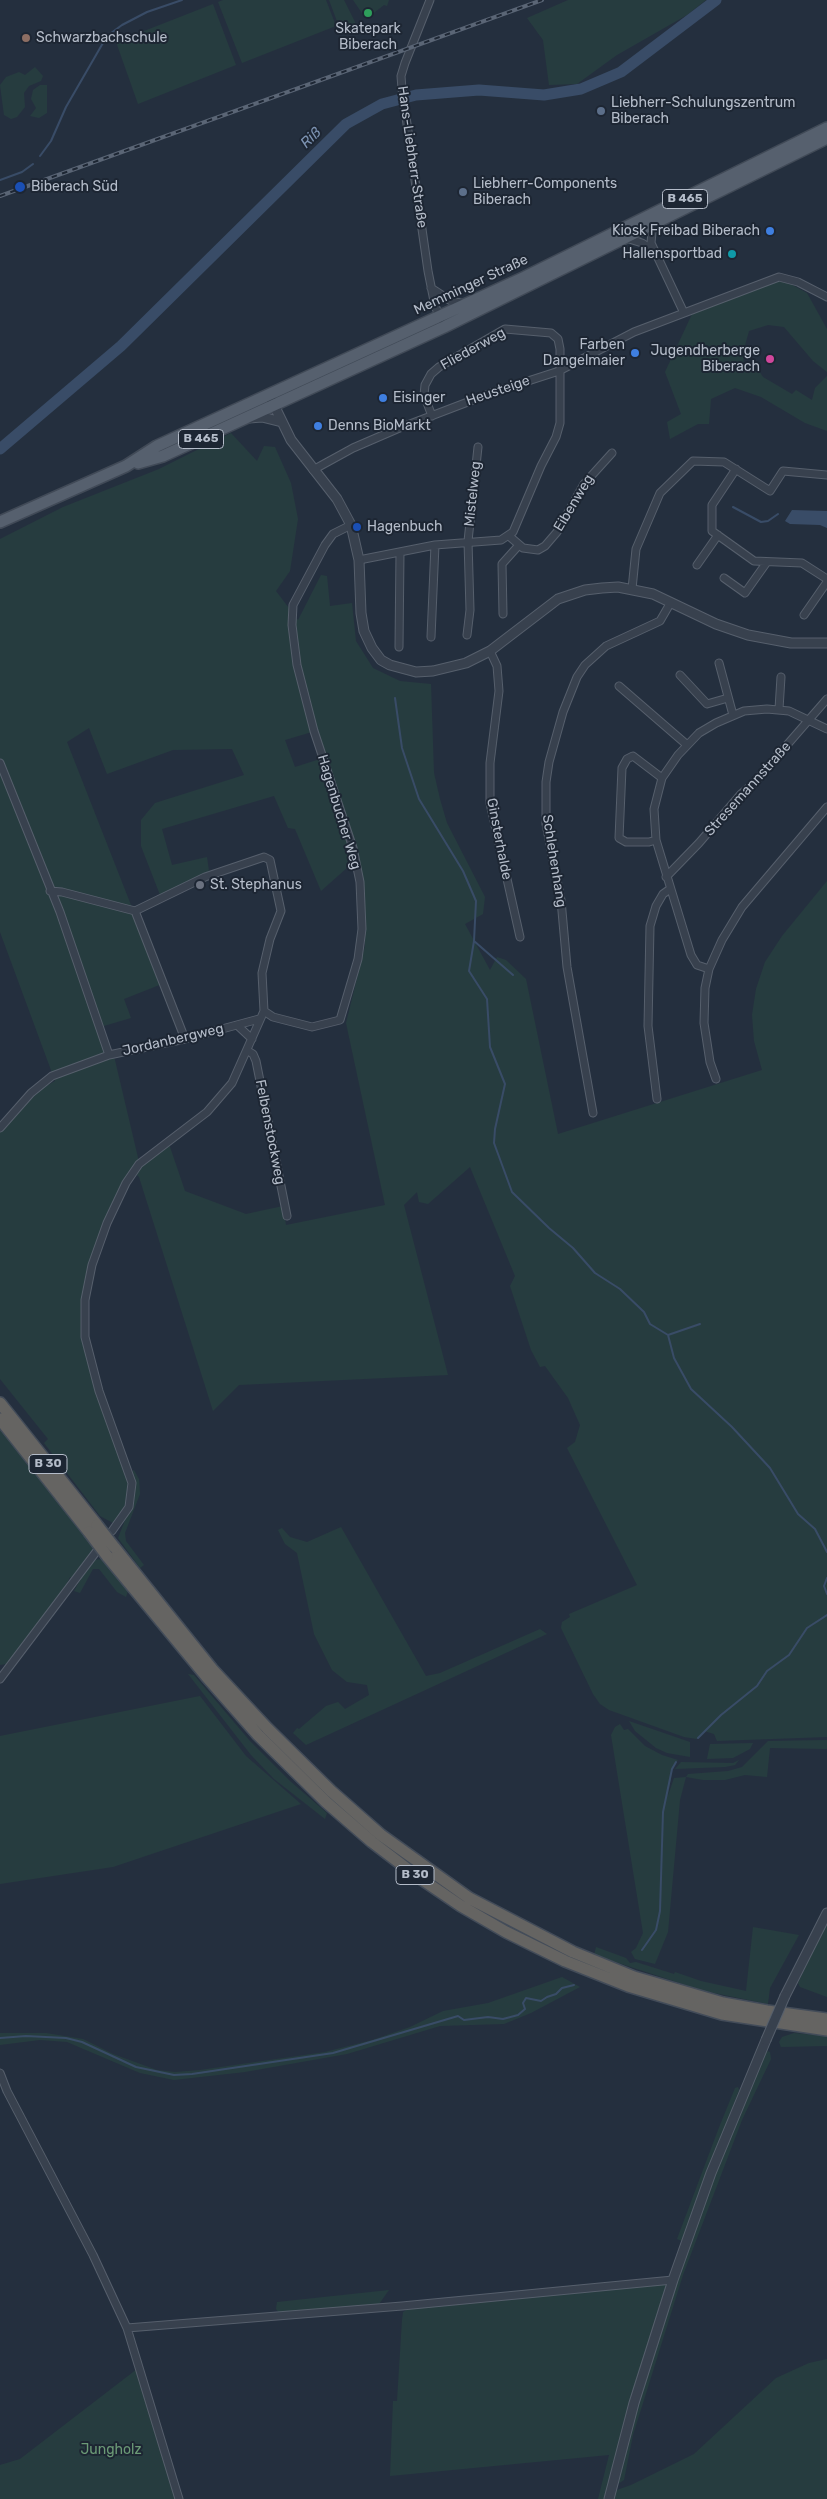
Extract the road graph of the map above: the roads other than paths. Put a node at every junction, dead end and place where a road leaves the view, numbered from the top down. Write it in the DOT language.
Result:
graph roads {
  1 [pos="430,0"];
  2 [pos="827,128"];
  3 [pos="827,138"];
  4 [pos="655,224"];
  5 [pos="626,238"];
  6 [pos="655,252"];
  7 [pos="431,288"];
  8 [pos="827,297"];
  9 [pos="468,304"];
  10 [pos="684,313"];
  11 [pos="442,321"];
  12 [pos="559,371"];
  13 [pos="269,394"];
  14 [pos="274,406"];
  15 [pos="432,416"];
  16 [pos="248,418"];
  17 [pos="282,422"];
  18 [pos="478,447"];
  19 [pos="612,453"];
  20 [pos="126,466"];
  21 [pos="736,469"];
  22 [pos="313,470"];
  23 [pos="827,475"];
  24 [pos="0,522"];
  25 [pos="351,525"];
  26 [pos="718,535"];
  27 [pos="509,536"];
  28 [pos="468,541"];
  29 [pos="436,545"];
  30 [pos="519,546"];
  31 [pos="400,552"];
  32 [pos="359,560"];
  33 [pos="766,562"];
  34 [pos="697,565"];
  35 [pos="724,578"];
  36 [pos="827,581"];
  37 [pos="632,589"];
  38 [pos="671,602"];
  39 [pos="503,614"];
  40 [pos="804,614"];
  41 [pos="467,635"];
  42 [pos="431,637"];
  43 [pos="827,644"];
  44 [pos="398,647"];
  45 [pos="490,651"];
  46 [pos="719,663"];
  47 [pos="680,675"];
  48 [pos="781,677"];
  49 [pos="619,686"];
  50 [pos="728,698"];
  51 [pos="827,699"];
  52 [pos="779,709"];
  53 [pos="733,716"];
  54 [pos="810,720"];
  55 [pos="827,728"];
  56 [pos="686,744"];
  57 [pos="0,763"];
  58 [pos="662,778"];
  59 [pos="827,807"];
  60 [pos="656,840"];
  61 [pos="666,877"];
  62 [pos="670,889"];
  63 [pos="50,891"];
  64 [pos="136,911"];
  65 [pos="520,937"];
  66 [pos="709,969"];
  67 [pos="264,1011"];
  68 [pos="259,1018"];
  69 [pos="237,1025"];
  70 [pos="184,1039"];
  71 [pos="252,1039"];
  72 [pos="248,1051"];
  73 [pos="109,1055"];
  74 [pos="716,1078"];
  75 [pos="657,1099"];
  76 [pos="593,1113"];
  77 [pos="0,1128"];
  78 [pos="287,1216"];
  79 [pos="0,1403"];
  80 [pos="0,1419"];
  81 [pos="93,1529"];
  82 [pos="112,1531"];
  83 [pos="106,1552"];
  84 [pos="1,1673"];
  85 [pos="827,1913"];
  86 [pos="827,2019"];
  87 [pos="827,2030"];
  88 [pos="0,2073"];
  89 [pos="673,2280"];
  90 [pos="127,2328"];
  91 [pos="179,2499"];
  92 [pos="608,2499"];
  1 -- 7 [label="street, Hans-Liebherr-Straße"];
  2 -- 9 [label="main road, Memminger Straße / B 465"];
  3 -- 4 [label="main road, Memminger Straße / B 465"];
  4 -- 5 [label="main road, Memminger Straße / B 465"];
  4 -- 6 [label="street"];
  5 -- 6 [label="street"];
  5 -- 11 [label="main road, Memminger Straße / B 465"];
  6 -- 10 [label="street"];
  7 -- 9 [label="street"];
  7 -- 11 [label="street, Hans-Liebherr-Straße"];
  8 -- 10 [label="street, Heusteige"];
  9 -- 11 [label="main road, Memminger Straße / B 465"];
  10 -- 12 [label="street, Heusteige"];
  11 -- 13 [label="main road, Memminger Straße / B 465"];
  11 -- 14 [label="main road, Memminger Straße / B 465"];
  12 -- 15 [label="street, Heusteige"];
  12 -- 15 [label="street, Fliederweg"];
  12 -- 27 [label="street"];
  13 -- 14 [label="street"];
  13 -- 20 [label="main road, Memminger Straße / B 465"];
  14 -- 16 [label="main road, Memminger Straße / B 465"];
  14 -- 17 [label="street"];
  15 -- 22 [label="street, Heusteige"];
  16 -- 17 [label="street"];
  16 -- 20 [label="main road, Memminger Straße / B 465"];
  17 -- 22 [label="street"];
  18 -- 28 [label="street, Mistelweg"];
  19 -- 30 [label="street, Eibenweg"];
  20 -- 24 [label="main road, Memminger Straße / B 465"];
  21 -- 23 [label="street"];
  21 -- 26 [label="street"];
  21 -- 37 [label="street"];
  22 -- 25 [label="street"];
  25 -- 32 [label="street"];
  25 -- 67 [label="street, Hagenbucher Weg"];
  26 -- 33 [label="street"];
  26 -- 34 [label="street"];
  27 -- 28 [label="street"];
  27 -- 30 [label="street"];
  28 -- 29 [label="street"];
  28 -- 41 [label="street, Mistelweg"];
  29 -- 31 [label="street"];
  29 -- 42 [label="street"];
  30 -- 39 [label="street"];
  31 -- 32 [label="street"];
  31 -- 44 [label="street"];
  32 -- 45 [label="street"];
  33 -- 35 [label="street"];
  33 -- 36 [label="street"];
  36 -- 40 [label="street"];
  37 -- 38 [label="street"];
  37 -- 45 [label="street"];
  38 -- 43 [label="street"];
  38 -- 76 [label="street, Schlehenhang"];
  45 -- 65 [label="street, Ginsterhalde"];
  46 -- 50 [label="street"];
  47 -- 50 [label="street"];
  48 -- 52 [label="street"];
  49 -- 56 [label="street"];
  50 -- 53 [label="street"];
  51 -- 54 [label="street, Stresemannstraße"];
  52 -- 53 [label="street"];
  52 -- 54 [label="street"];
  53 -- 56 [label="street"];
  54 -- 55 [label="street"];
  54 -- 61 [label="street, Stresemannstraße"];
  56 -- 58 [label="street"];
  57 -- 63 [label="street"];
  58 -- 60 [label="street"];
  58 -- 60 [label="street"];
  59 -- 66 [label="street"];
  60 -- 61 [label="street"];
  61 -- 62 [label="street"];
  62 -- 66 [label="street"];
  62 -- 75 [label="street"];
  63 -- 64 [label="street"];
  63 -- 73 [label="street"];
  64 -- 67 [label="street"];
  64 -- 70 [label="street"];
  66 -- 74 [label="street"];
  67 -- 68 [label="street"];
  68 -- 69 [label="street, Jordanbergweg"];
  68 -- 71 [label="street"];
  69 -- 70 [label="street, Jordanbergweg"];
  69 -- 71 [label="street, Jordanbergweg"];
  70 -- 73 [label="street, Jordanbergweg"];
  71 -- 72 [label="street"];
  72 -- 78 [label="street, Felbenstockweg"];
  72 -- 82 [label="street"];
  73 -- 77 [label="street, Jordanbergweg"];
  79 -- 81 [label="highway, B 30"];
  80 -- 81 [label="highway, B 30"];
  81 -- 83 [label="highway, B 30, bridge"];
  83 -- 84 [label="street"];
  83 -- 86 [label="highway, B 30"];
  83 -- 87 [label="highway, B 30"];
  85 -- 89 [label="street, bridge"];
  88 -- 90 [label="street"];
  89 -- 90 [label="street"];
  89 -- 92 [label="street"];
  90 -- 91 [label="street"];
}
